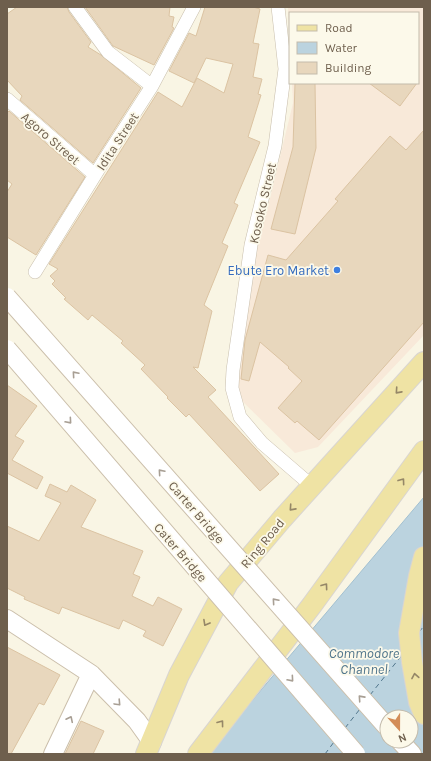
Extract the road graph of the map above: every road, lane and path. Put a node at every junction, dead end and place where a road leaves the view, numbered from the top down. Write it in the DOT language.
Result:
graph roads {
  1 [pos="75,7"];
  2 [pos="194,7"];
  3 [pos="278,7"];
  4 [pos="152,86"];
  5 [pos="7,100"];
  6 [pos="95,175"];
  7 [pos="35,272"];
  8 [pos="7,296"];
  9 [pos="7,349"];
  10 [pos="424,362"];
  11 [pos="424,450"];
  12 [pos="312,486"];
  13 [pos="424,557"];
  14 [pos="7,619"];
  15 [pos="92,674"];
  16 [pos="424,714"];
  17 [pos="379,718"];
  18 [pos="149,748"];
  19 [pos="52,754"];
  20 [pos="198,754"];
  21 [pos="356,754"];
  1 -- 4 [label="street"];
  2 -- 4 [label="street, Idita Street"];
  3 -- 12 [label="street, Kosoko Street"];
  4 -- 6 [label="street, Idita Street"];
  5 -- 6 [label="street, Agoro Street"];
  6 -- 7 [label="street, Idita Street"];
  17 -- 8 [label="main road, Carter Bridge, one-way, bridge"];
  9 -- 21 [label="main road, Cater Bridge, one-way, bridge"];
  10 -- 12 [label="main road, Ring Road, one-way"];
  20 -- 11 [label="main road, one-way"];
  12 -- 18 [label="main road, Ring Road, one-way"];
  16 -- 13 [label="main road, one-way"];
  14 -- 15 [label="main road"];
  15 -- 18 [label="main road, one-way"];
  19 -- 15 [label="main road, one-way"];
}
